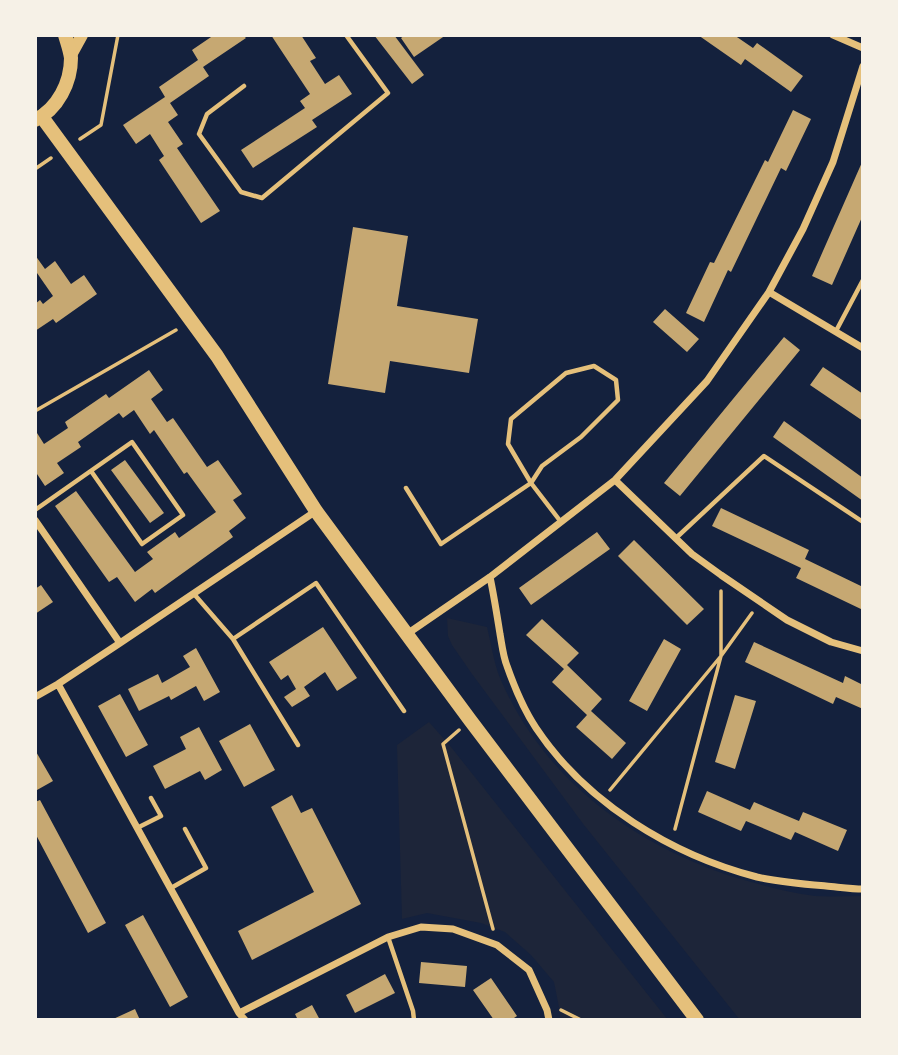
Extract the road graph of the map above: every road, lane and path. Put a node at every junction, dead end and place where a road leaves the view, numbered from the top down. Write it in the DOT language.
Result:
graph roads {
  1 [pos="65,35"];
  2 [pos="82,35"];
  3 [pos="118,35"];
  4 [pos="346,35"];
  5 [pos="833,35"];
  6 [pos="863,48"];
  7 [pos="71,55"];
  8 [pos="863,66"];
  9 [pos="244,86"];
  10 [pos="38,118"];
  11 [pos="65,149"];
  12 [pos="863,281"];
  13 [pos="769,292"];
  14 [pos="192,321"];
  15 [pos="836,332"];
  16 [pos="863,348"];
  17 [pos="35,411"];
  18 [pos="91,471"];
  19 [pos="615,480"];
  20 [pos="531,483"];
  21 [pos="406,488"];
  22 [pos="35,510"];
  23 [pos="316,512"];
  24 [pos="35,520"];
  25 [pos="561,522"];
  26 [pos="863,522"];
  27 [pos="675,538"];
  28 [pos="721,575"];
  29 [pos="490,577"];
  30 [pos="194,594"];
  31 [pos="760,601"];
  32 [pos="407,634"];
  33 [pos="233,639"];
  34 [pos="120,643"];
  35 [pos="863,651"];
  36 [pos="721,656"];
  37 [pos="58,684"];
  38 [pos="35,696"];
  39 [pos="404,711"];
  40 [pos="470,720"];
  41 [pos="298,745"];
  42 [pos="151,798"];
  43 [pos="602,799"];
  44 [pos="138,828"];
  45 [pos="185,829"];
  46 [pos="670,845"];
  47 [pos="170,888"];
  48 [pos="863,889"];
  49 [pos="388,937"];
  50 [pos="497,945"];
  51 [pos="242,1017"];
  52 [pos="414,1020"];
  53 [pos="549,1020"];
  54 [pos="697,1020"];
  1 -- 7 [label="main road"];
  2 -- 7 [label="street"];
  3 -- 11 [label="path"];
  4 -- 9 [label="lane"];
  5 -- 6 [label="street"];
  7 -- 10 [label="main road"];
  8 -- 13 [label="street"];
  10 -- 11 [label="main road"];
  11 -- 14 [label="main road"];
  12 -- 15 [label="lane"];
  13 -- 15 [label="street"];
  13 -- 19 [label="street"];
  14 -- 17 [label="path"];
  14 -- 23 [label="main road"];
  15 -- 16 [label="street"];
  18 -- 18 [label="lane"];
  18 -- 22 [label="lane"];
  19 -- 25 [label="street"];
  19 -- 27 [label="street"];
  20 -- 20 [label="lane"];
  20 -- 21 [label="lane"];
  20 -- 25 [label="lane"];
  23 -- 30 [label="street"];
  23 -- 32 [label="main road"];
  24 -- 34 [label="street"];
  25 -- 29 [label="street"];
  26 -- 27 [label="lane"];
  27 -- 28 [label="street"];
  28 -- 31 [label="street"];
  28 -- 36 [label="path"];
  29 -- 32 [label="street"];
  29 -- 43 [label="street"];
  30 -- 33 [label="lane"];
  30 -- 34 [label="street"];
  31 -- 35 [label="street"];
  31 -- 36 [label="path"];
  32 -- 40 [label="main road"];
  33 -- 39 [label="lane"];
  33 -- 41 [label="lane"];
  34 -- 37 [label="street"];
  36 -- 43 [label="path"];
  36 -- 46 [label="path"];
  37 -- 38 [label="street"];
  37 -- 44 [label="street"];
  40 -- 50 [label="path"];
  40 -- 54 [label="main road"];
  42 -- 44 [label="lane"];
  43 -- 46 [label="street"];
  44 -- 47 [label="street"];
  45 -- 47 [label="lane"];
  46 -- 48 [label="street"];
  47 -- 51 [label="street"];
  49 -- 50 [label="street"];
  49 -- 51 [label="street"];
  49 -- 52 [label="lane"];
  50 -- 53 [label="street"];
}
